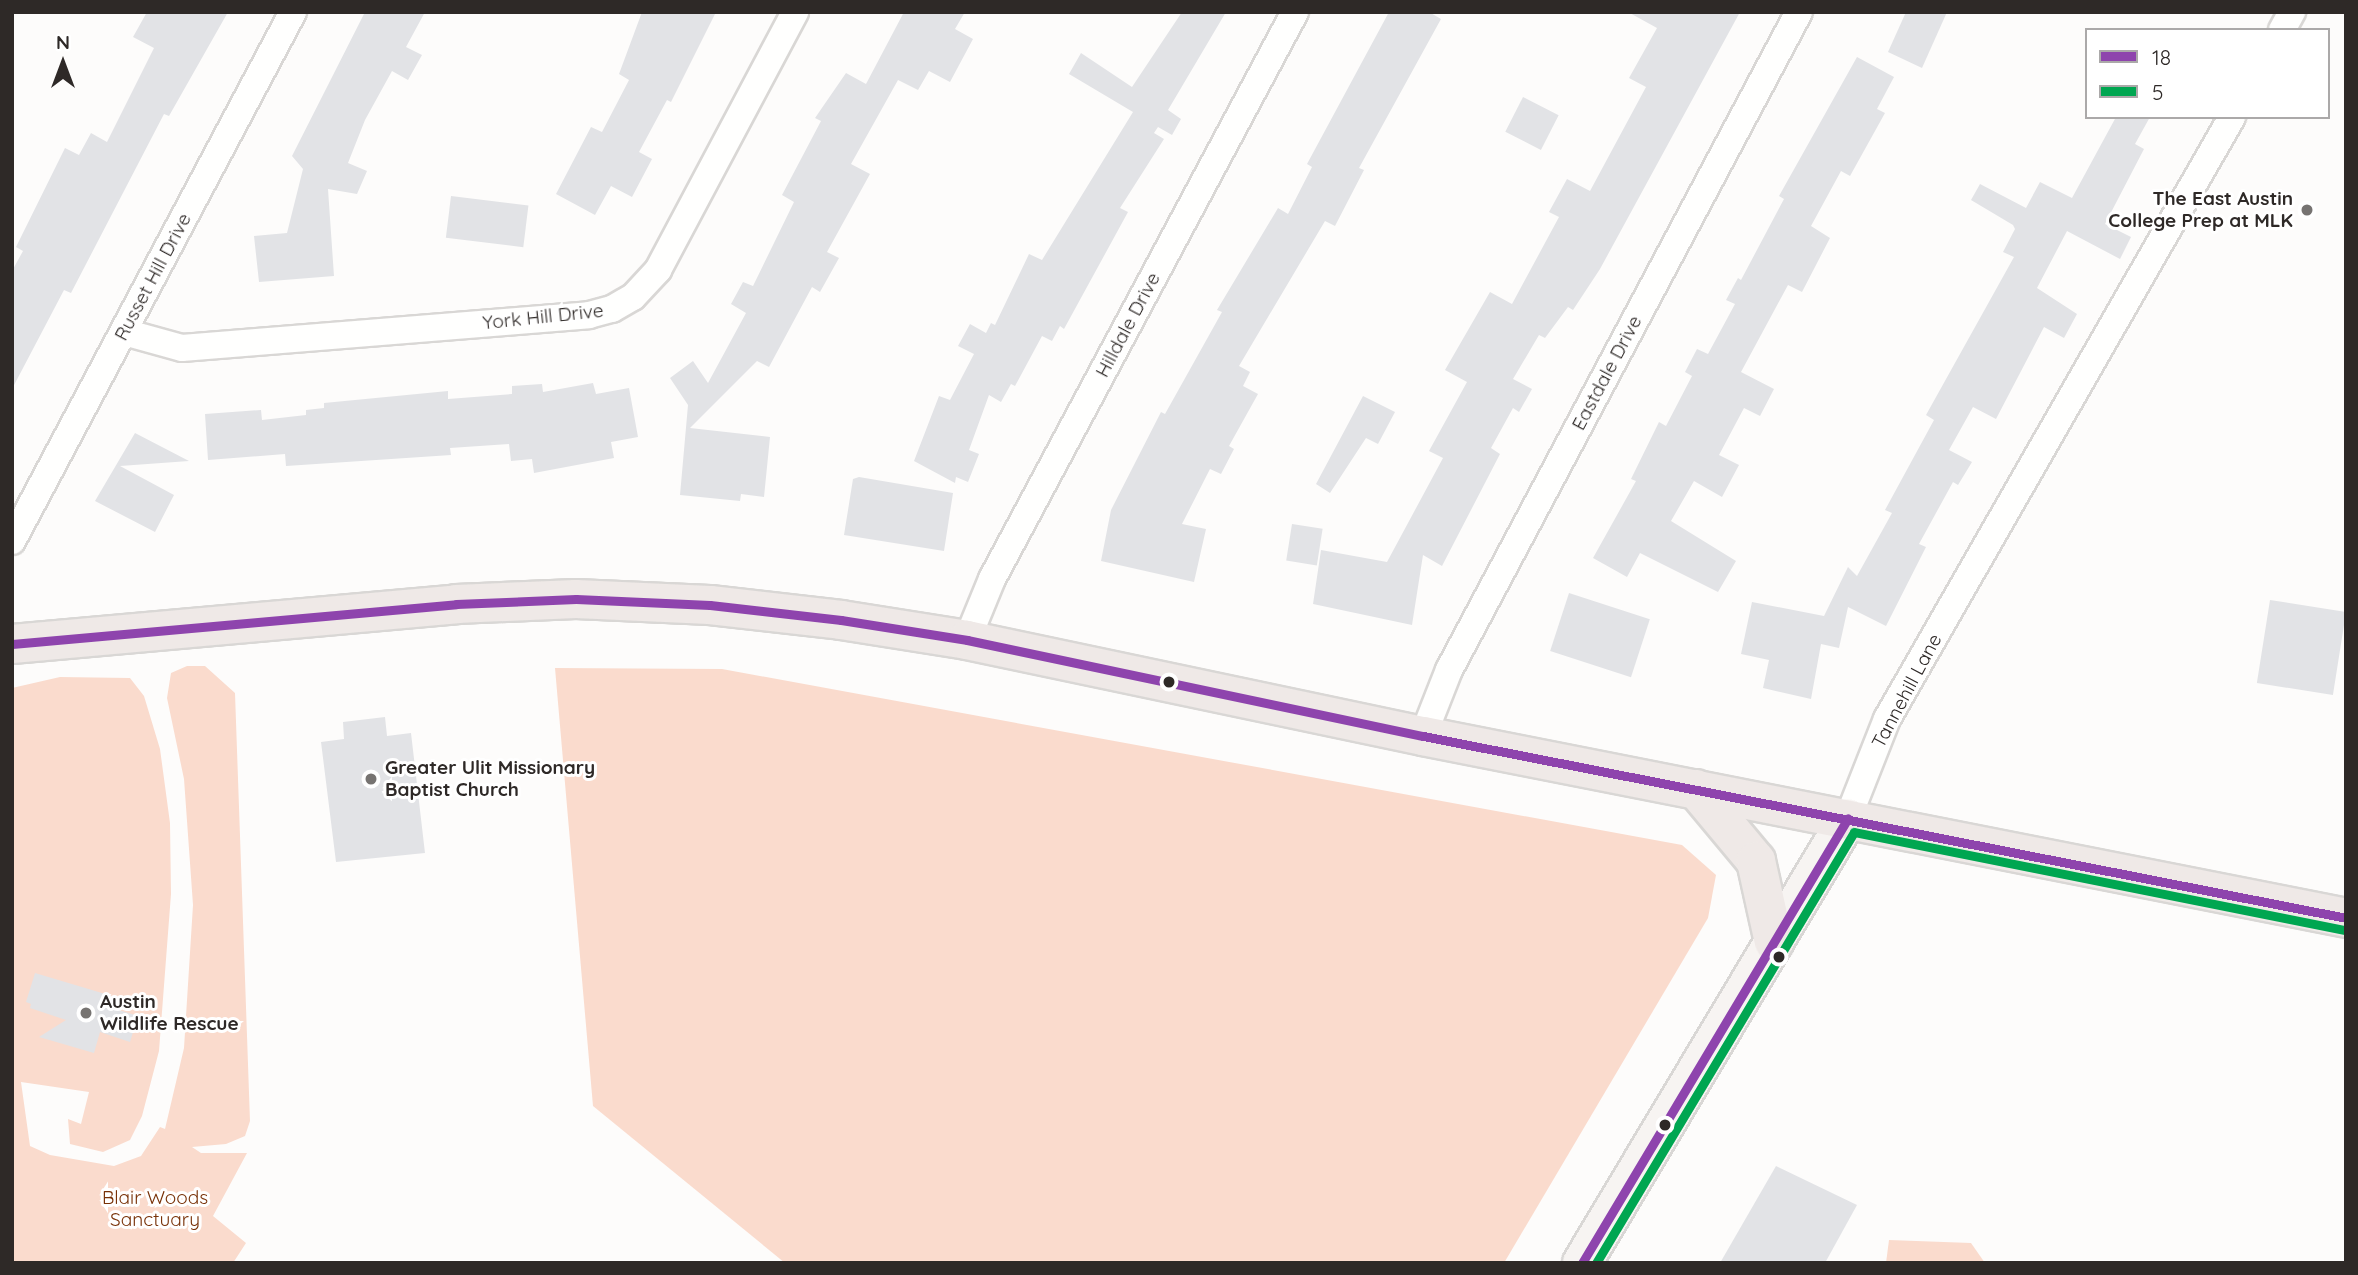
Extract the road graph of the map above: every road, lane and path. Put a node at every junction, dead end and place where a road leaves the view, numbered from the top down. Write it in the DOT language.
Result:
graph roads {
  1 [pos="293,12"];
  2 [pos="795,12"];
  3 [pos="1295,12"];
  4 [pos="1799,12"];
  5 [pos="2292,12"];
  6 [pos="2283,28"];
  7 [pos="2231,119"];
  8 [pos="124,332"];
  9 [pos="12,541"];
  10 [pos="967,640"];
  11 [pos="12,644"];
  12 [pos="1423,736"];
  13 [pos="1696,789"];
  14 [pos="1848,818"];
  15 [pos="2346,918"];
  16 [pos="1774,942"];
  17 [pos="1582,1263"];
  1 -- 8 [label="street, Russet Hill Drive"];
  2 -- 8 [label="street, York Hill Drive"];
  3 -- 10 [label="street, Hilldale Drive"];
  4 -- 12 [label="street, Eastdale Drive"];
  5 -- 6 [label="street"];
  7 -- 14 [label="street, Tannehill Lane"];
  8 -- 9 [label="street, Russet Hill Drive"];
  10 -- 11 [label="main road"];
  10 -- 12 [label="main road"];
  12 -- 13 [label="main road"];
  13 -- 14 [label="main road"];
  13 -- 16 [label="main road"];
  14 -- 15 [label="main road"];
  14 -- 16 [label="street, Tannehill Lane"];
  16 -- 17 [label="street, Tannehill Lane"];
}
